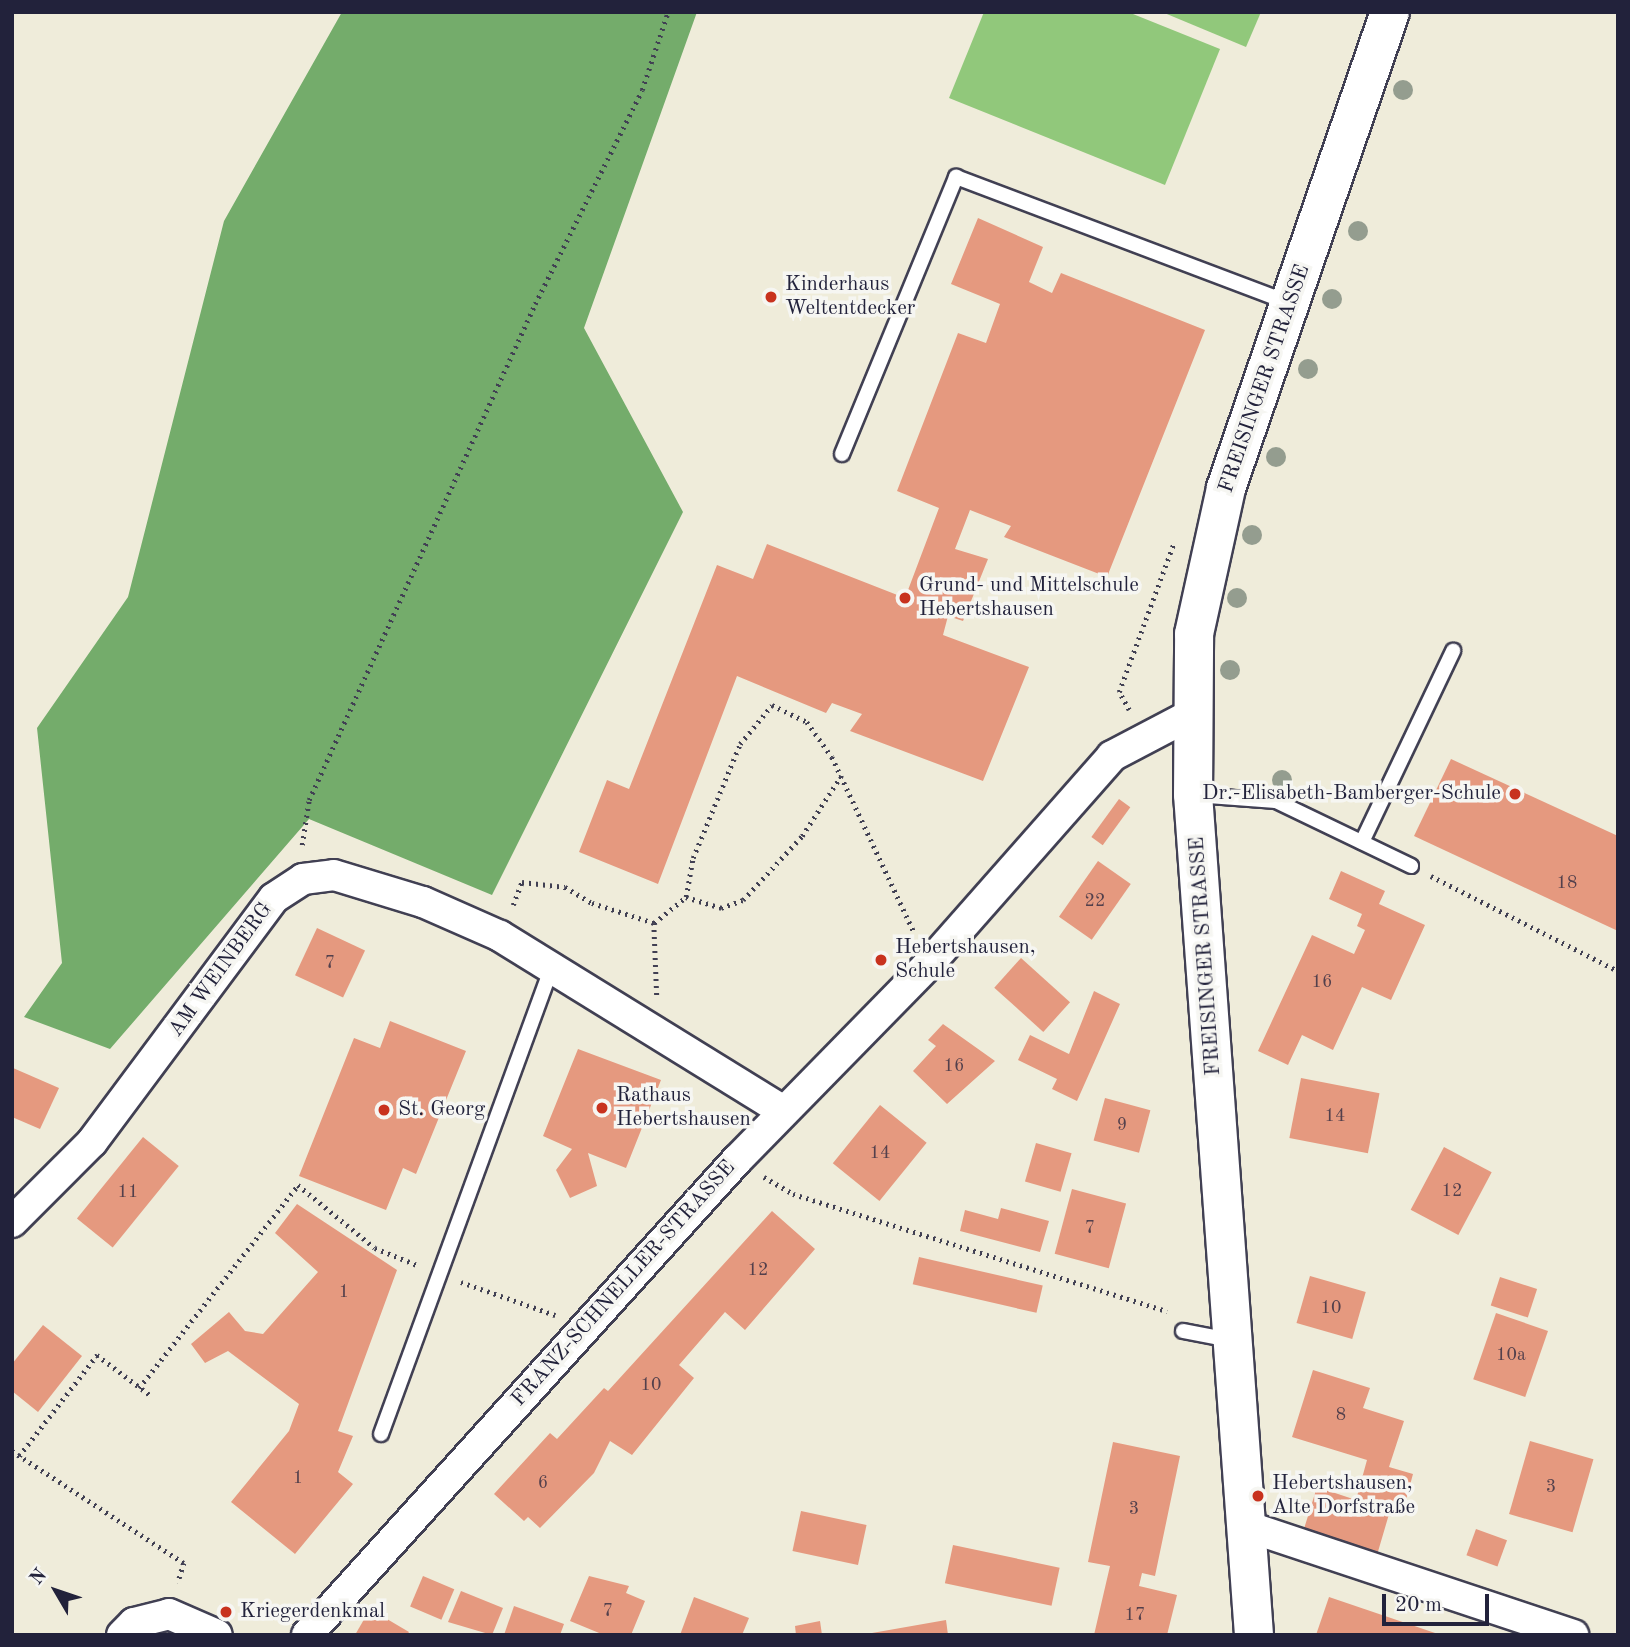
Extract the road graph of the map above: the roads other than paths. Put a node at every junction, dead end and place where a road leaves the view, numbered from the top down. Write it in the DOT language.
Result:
graph roads {
  1 [pos="1390,12"];
  2 [pos="1292,303"];
  3 [pos="842,454"];
  4 [pos="1453,651"];
  5 [pos="1192,713"];
  6 [pos="1194,795"];
  7 [pos="1362,842"];
  8 [pos="1411,866"];
  9 [pos="552,967"];
  10 [pos="783,1111"];
  11 [pos="12,1222"];
  12 [pos="1183,1331"];
  13 [pos="1236,1341"];
  14 [pos="381,1434"];
  15 [pos="1246,1527"];
  16 [pos="122,1635"];
  17 [pos="217,1635"];
  18 [pos="307,1635"];
  19 [pos="1254,1635"];
  20 [pos="1573,1635"];
  1 -- 2 [label="main road, FREISINGER STRASSE"];
  2 -- 3 [label="lane"];
  2 -- 5 [label="main road, FREISINGER STRASSE"];
  4 -- 7 [label="lane"];
  5 -- 6 [label="main road, FREISINGER STRASSE"];
  5 -- 10 [label="street, FRANZ-SCHNELLER-STRASSE"];
  6 -- 7 [label="lane"];
  6 -- 13 [label="main road, FREISINGER STRASSE"];
  7 -- 8 [label="lane"];
  9 -- 10 [label="street"];
  9 -- 11 [label="street, AM WEINBERG"];
  9 -- 14 [label="lane"];
  10 -- 18 [label="street, FRANZ-SCHNELLER-STRASSE"];
  12 -- 13 [label="lane"];
  13 -- 15 [label="main road, FREISINGER STRASSE"];
  15 -- 19 [label="main road, FREISINGER STRASSE"];
  15 -- 20 [label="street"];
  16 -- 17 [label="street"];
}
